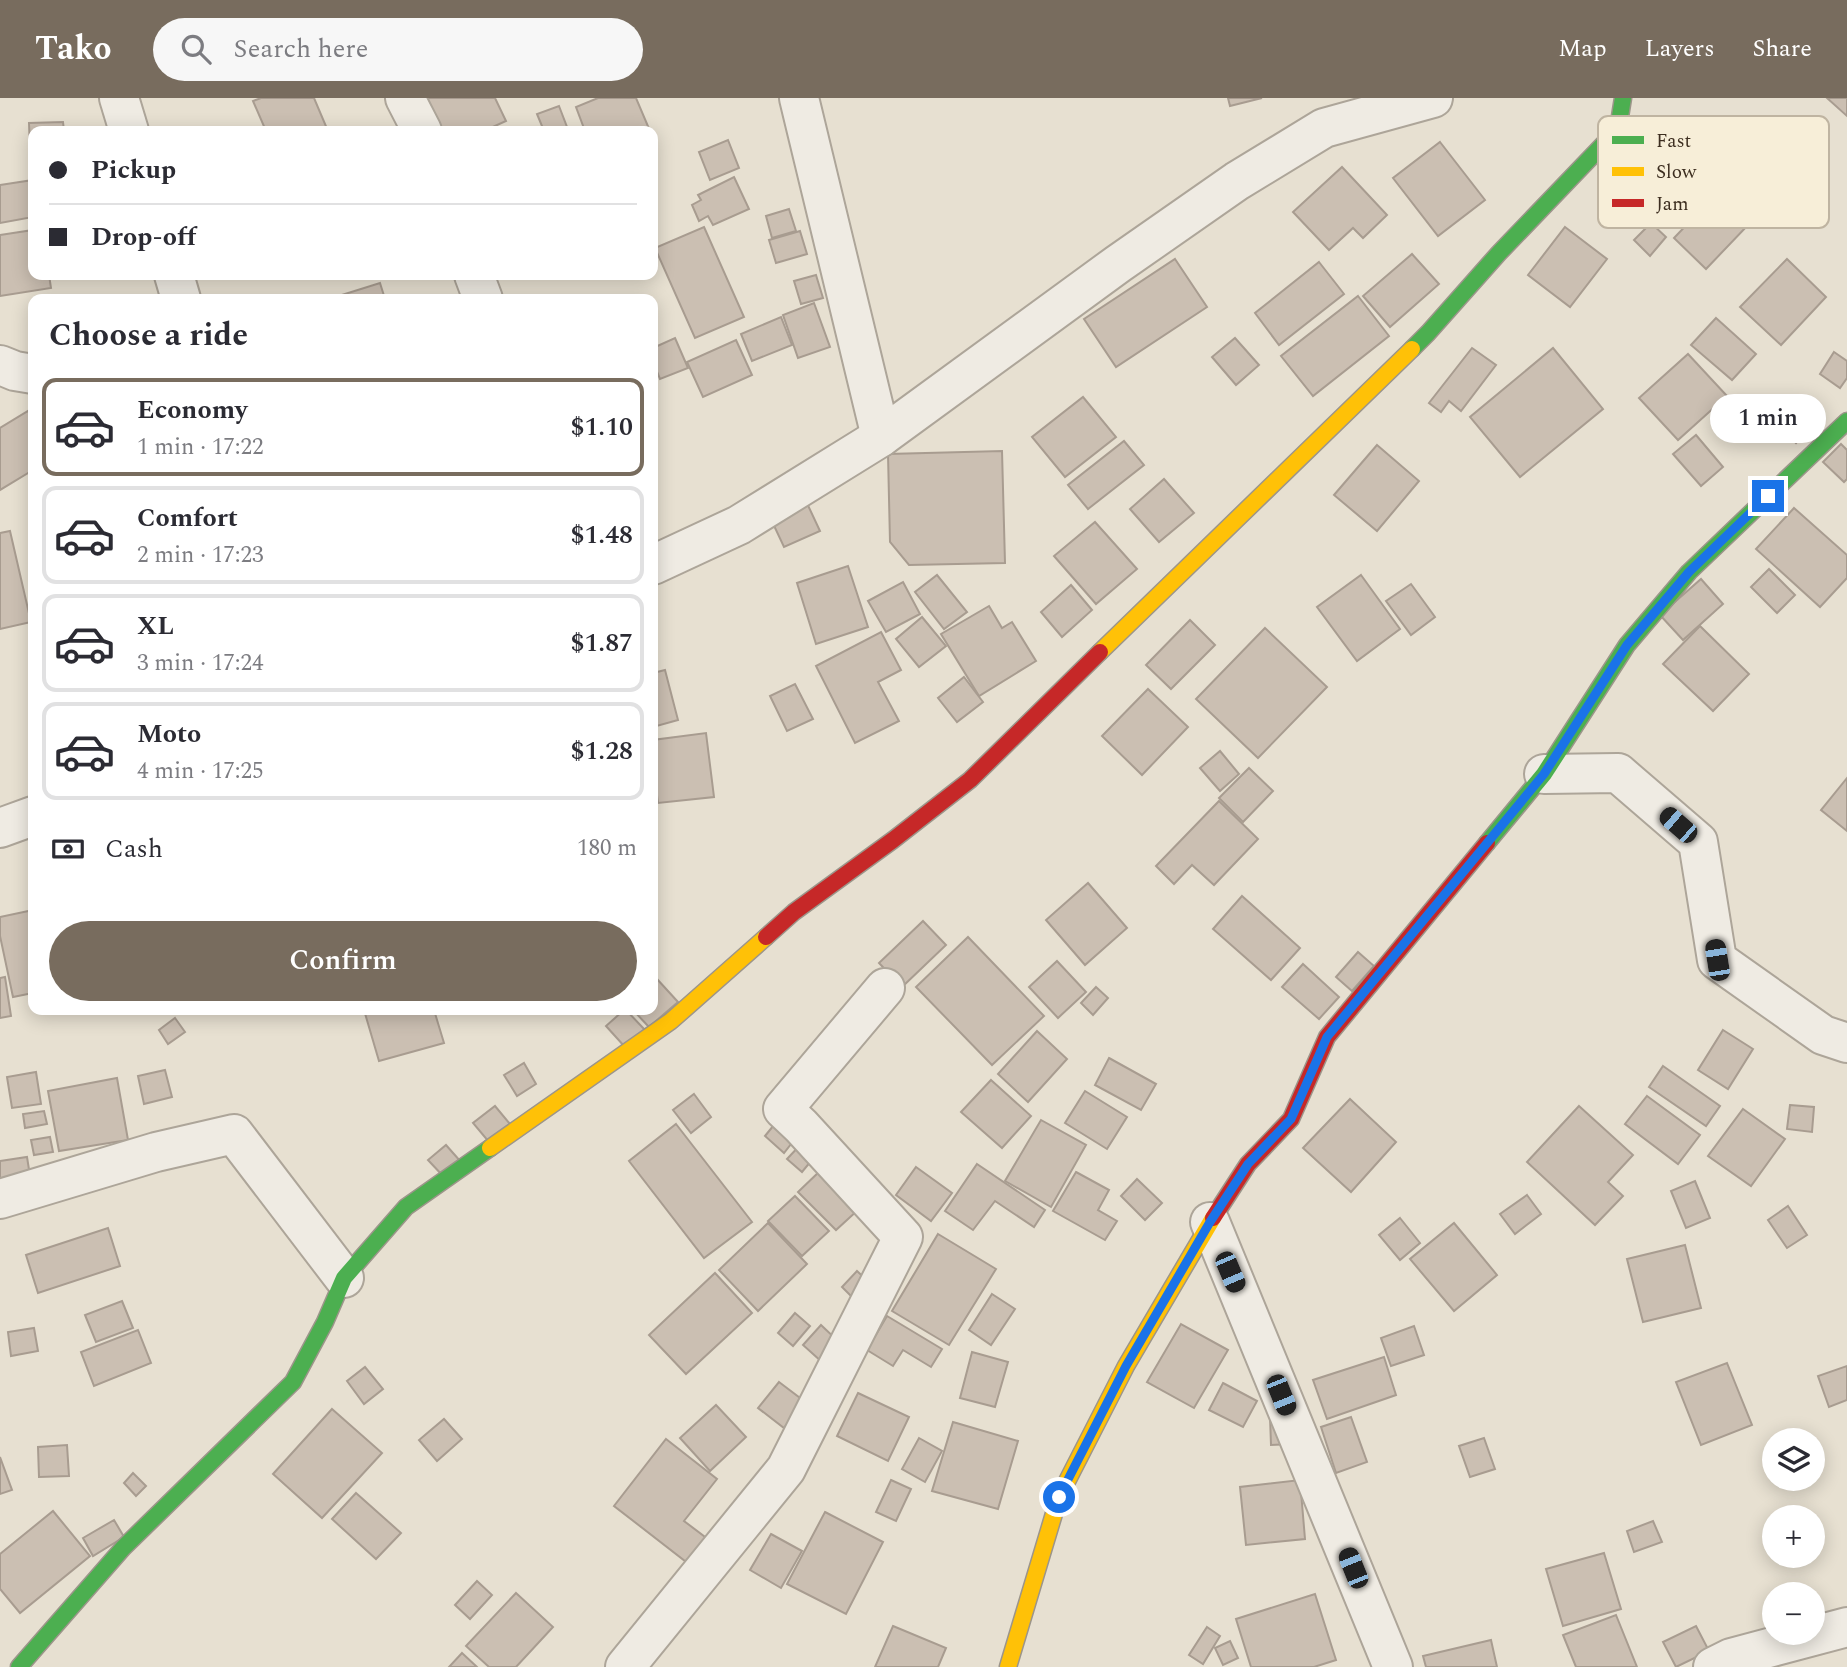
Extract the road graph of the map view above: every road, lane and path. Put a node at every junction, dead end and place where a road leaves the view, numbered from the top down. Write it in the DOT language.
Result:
graph roads {
  1 [pos="119,98"];
  2 [pos="405,98"];
  3 [pos="799,98"];
  4 [pos="1433,98"];
  5 [pos="1623,98"];
  6 [pos="1620,116"];
  7 [pos="127,126"];
  8 [pos="419,126"];
  9 [pos="1598,150"];
  10 [pos="0,365"];
  11 [pos="28,373"];
  12 [pos="1847,421"];
  13 [pos="881,437"];
  14 [pos="658,563"];
  15 [pos="1544,774"];
  16 [pos="28,818"];
  17 [pos="0,828"];
  18 [pos="885,988"];
  19 [pos="1847,1043"];
  20 [pos="0,1199"];
  21 [pos="1210,1222"];
  22 [pos="344,1278"];
  23 [pos="1847,1627"];
  24 [pos="19,1667"];
  25 [pos="625,1667"];
  26 [pos="1008,1667"];
  27 [pos="1394,1667"];
  28 [pos="1713,1667"];
  1 -- 7 [label="street"];
  2 -- 8 [label="street"];
  3 -- 13 [label="street"];
  4 -- 13 [label="street"];
  5 -- 6 [label="street"];
  9 -- 22 [label="street"];
  10 -- 11 [label="street"];
  12 -- 15 [label="street"];
  13 -- 14 [label="street"];
  15 -- 19 [label="street"];
  15 -- 21 [label="street"];
  16 -- 17 [label="street"];
  18 -- 25 [label="street"];
  20 -- 22 [label="street"];
  21 -- 26 [label="street"];
  21 -- 27 [label="street"];
  22 -- 24 [label="street"];
  23 -- 28 [label="street"];
}
